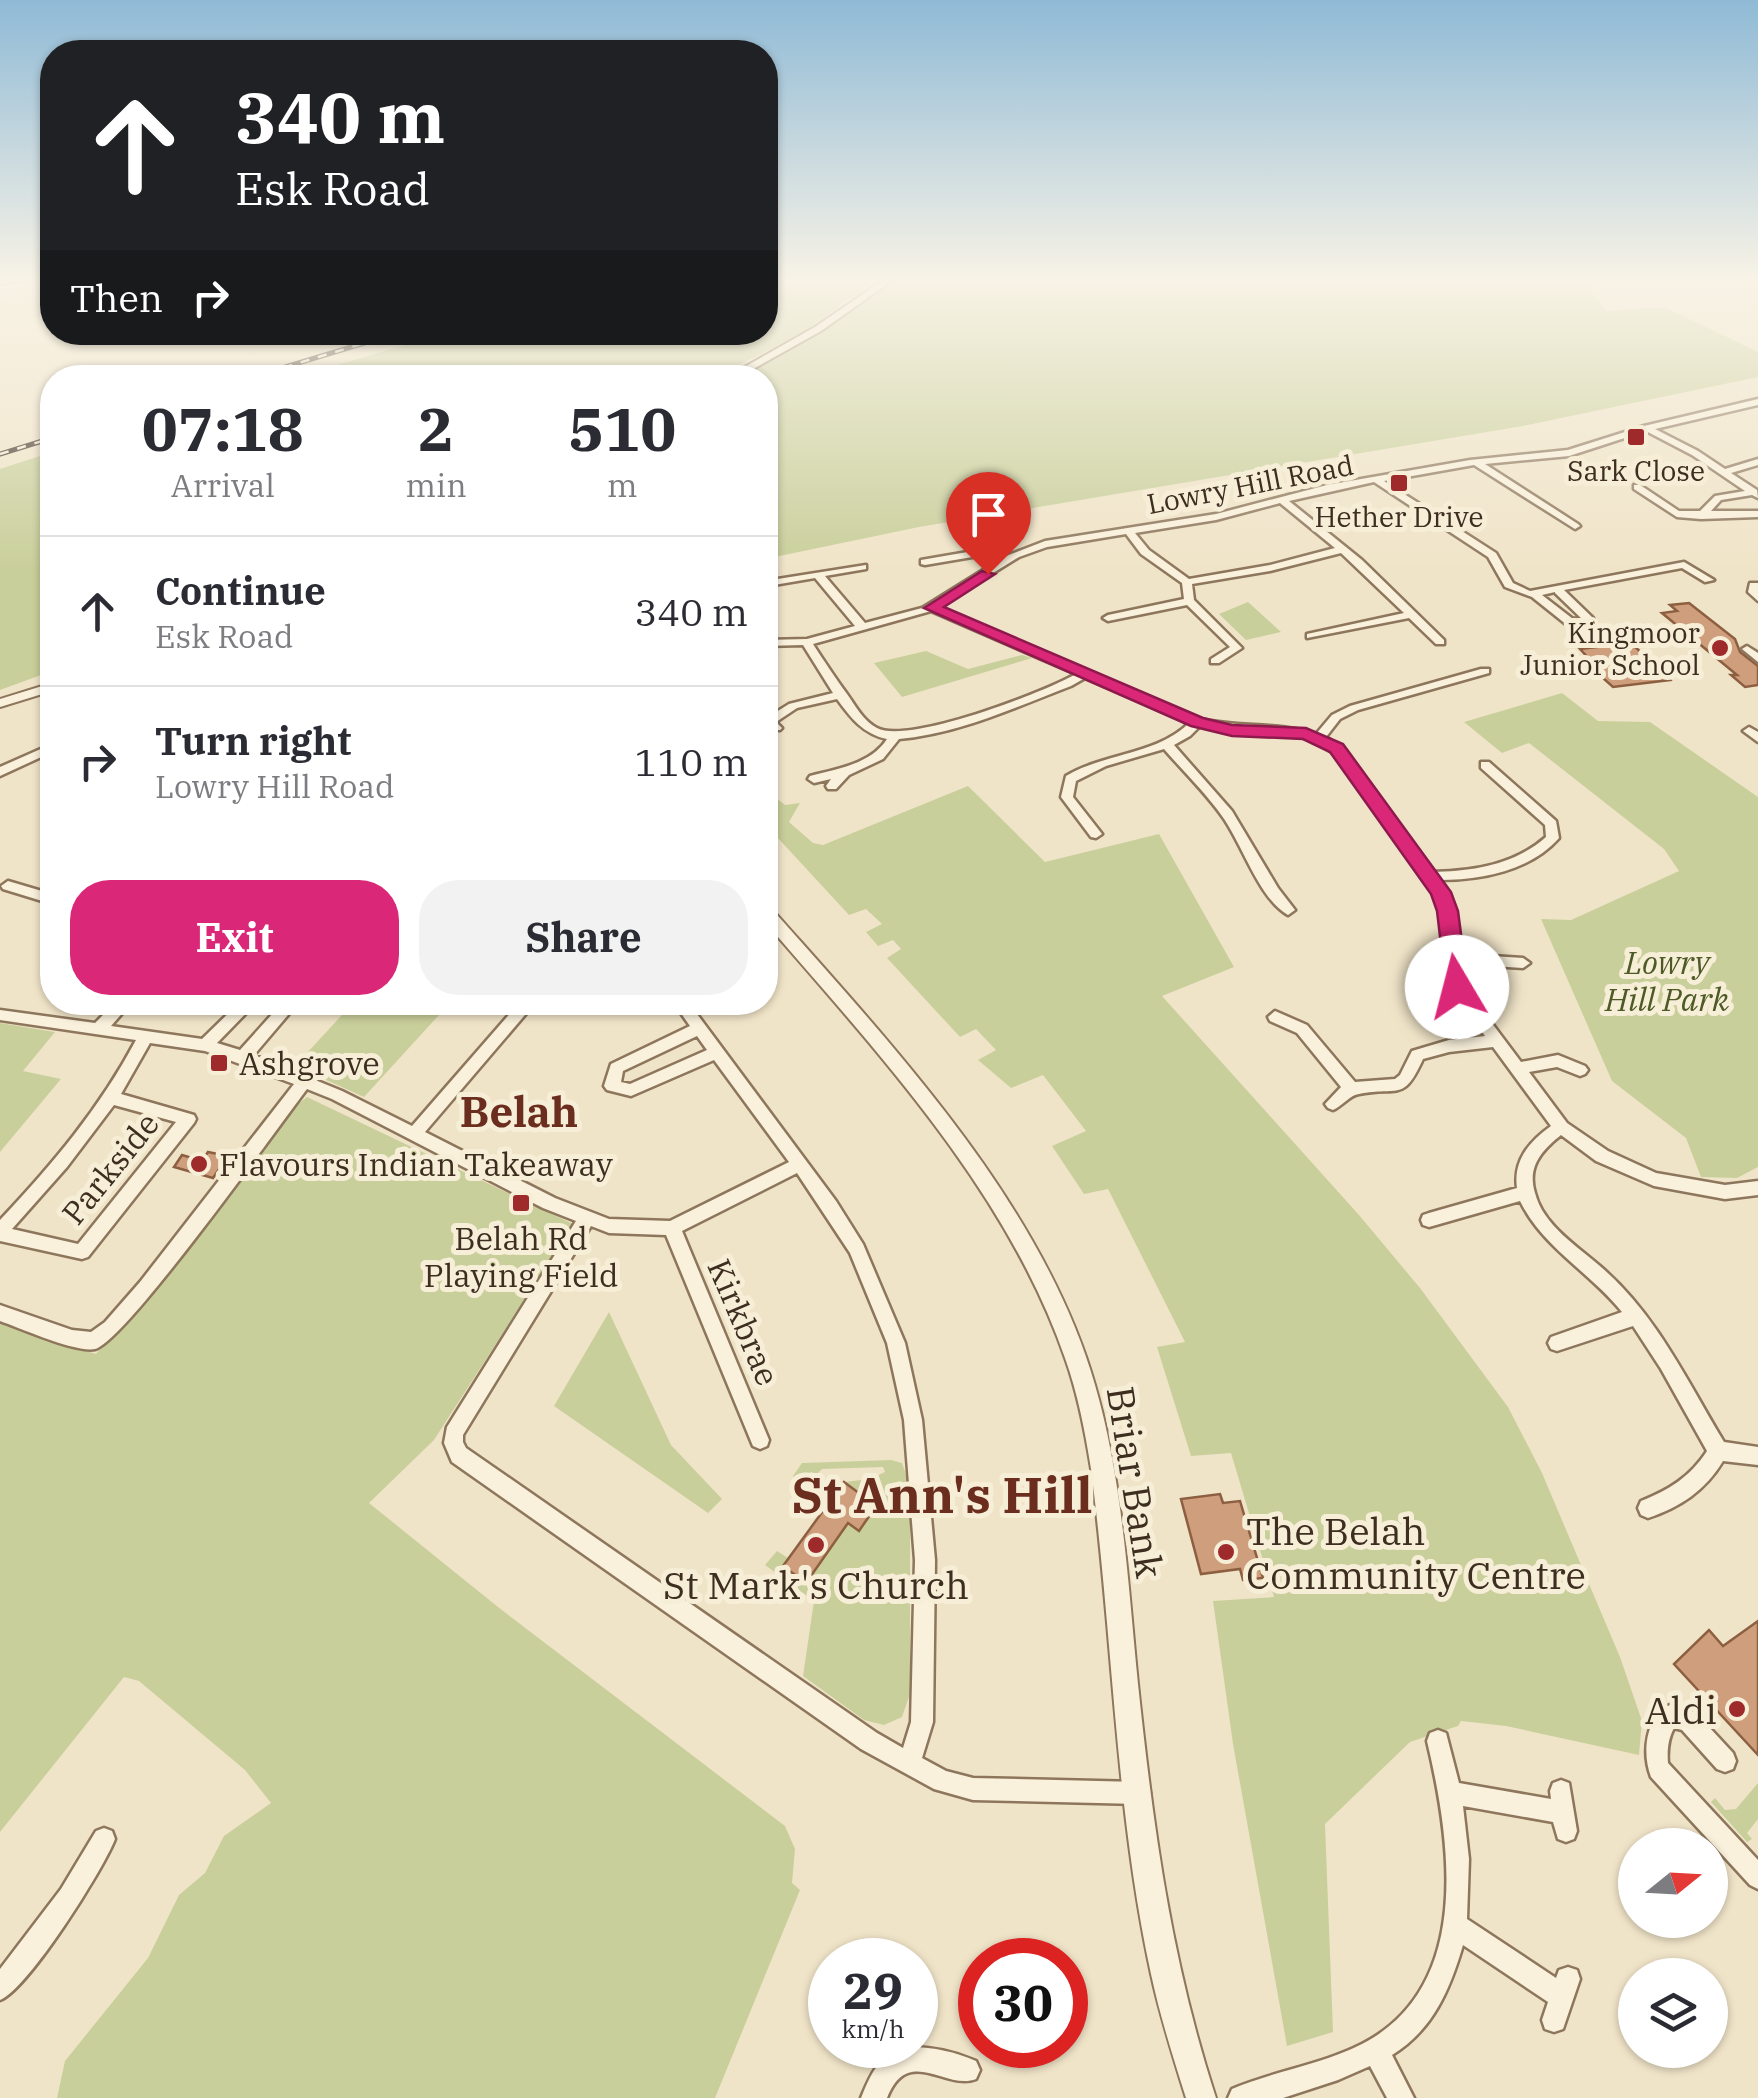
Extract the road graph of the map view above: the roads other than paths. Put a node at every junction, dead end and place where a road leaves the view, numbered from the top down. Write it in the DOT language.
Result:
graph roads {
  1 [pos="1758,402"];
  2 [pos="1647,428"];
  3 [pos="1758,462"];
  4 [pos="1477,463"];
  5 [pos="1724,472"];
  6 [pos="1378,481"];
  7 [pos="1637,487"];
  8 [pos="1756,494"];
  9 [pos="1283,501"];
  10 [pos="1713,502"];
  11 [pos="1758,514"];
  12 [pos="1736,515"];
  13 [pos="1702,516"];
  14 [pos="1575,526"];
  15 [pos="1128,530"];
  16 [pos="1340,550"];
  17 [pos="1008,560"];
  18 [pos="925,562"];
  19 [pos="862,567"];
  20 [pos="817,574"];
  21 [pos="1709,580"];
  22 [pos="778,581"];
  23 [pos="1187,582"];
  24 [pos="1559,591"];
  25 [pos="1536,595"];
  26 [pos="1190,602"];
  27 [pos="932,608"];
  28 [pos="1412,614"];
  29 [pos="1108,618"];
  30 [pos="862,627"];
  31 [pos="1311,636"];
  32 [pos="807,642"];
  33 [pos="1440,642"];
  34 [pos="778,643"];
  35 [pos="1746,649"];
  36 [pos="1758,658"];
  37 [pos="1214,661"];
  38 [pos="1486,671"];
  39 [pos="1084,674"];
  40 [pos="40,691"];
  41 [pos="842,694"];
  42 [pos="0,703"];
  43 [pos="778,718"];
  44 [pos="1198,722"];
  45 [pos="1319,738"];
  46 [pos="893,739"];
  47 [pos="1168,744"];
  48 [pos="40,754"];
  49 [pos="1485,765"];
  50 [pos="0,772"];
  51 [pos="842,772"];
  52 [pos="814,778"];
  53 [pos="832,786"];
  54 [pos="1096,834"];
  55 [pos="1431,876"];
  56 [pos="8,886"];
  57 [pos="40,895"];
  58 [pos="1288,910"];
  59 [pos="778,927"];
  60 [pos="1451,958"];
  61 [pos="1524,964"];
  62 [pos="1307,1012"];
  63 [pos="0,1015"];
  64 [pos="112,1015"];
  65 [pos="236,1015"];
  66 [pos="280,1015"];
  67 [pos="518,1015"];
  68 [pos="689,1015"];
  69 [pos="1275,1017"];
  70 [pos="698,1029"];
  71 [pos="1302,1029"];
  72 [pos="98,1030"];
  73 [pos="145,1037"];
  74 [pos="1494,1041"];
  75 [pos="205,1045"];
  76 [pos="716,1052"];
  77 [pos="243,1056"];
  78 [pos="1516,1069"];
  79 [pos="1580,1070"];
  80 [pos="304,1082"];
  81 [pos="1351,1088"];
  82 [pos="111,1098"];
  83 [pos="1333,1104"];
  84 [pos="1561,1127"];
  85 [pos="414,1134"];
  86 [pos="798,1164"];
  87 [pos="1758,1188"];
  88 [pos="1526,1192"];
  89 [pos="586,1219"];
  90 [pos="1429,1220"];
  91 [pos="672,1228"];
  92 [pos="0,1233"];
  93 [pos="0,1313"];
  94 [pos="1636,1316"];
  95 [pos="1557,1343"];
  96 [pos="760,1440"];
  97 [pos="1718,1451"];
  98 [pos="1758,1456"];
  99 [pos="1648,1508"];
  100 [pos="1438,1741"];
  101 [pos="1725,1761"];
  102 [pos="910,1763"];
  103 [pos="1139,1793"];
  104 [pos="1452,1793"];
  105 [pos="1563,1811"];
  106 [pos="104,1839"];
  107 [pos="1758,1877"];
  108 [pos="1456,1926"];
  109 [pos="0,1988"];
  110 [pos="1561,1998"];
  111 [pos="1376,2051"];
  112 [pos="967,2070"];
  113 [pos="874,2098"];
  114 [pos="1200,2098"];
  115 [pos="1241,2098"];
  116 [pos="1401,2098"];
  1 -- 2 [label="street, Lowry Hill Road"];
  2 -- 4 [label="street, Lowry Hill Road"];
  2 -- 5 [label="street"];
  3 -- 5 [label="street"];
  4 -- 6 [label="street, Lowry Hill Road"];
  4 -- 14 [label="street"];
  5 -- 8 [label="street"];
  6 -- 9 [label="street, Lowry Hill Road"];
  6 -- 25 [label="street"];
  7 -- 13 [label="street"];
  8 -- 10 [label="street"];
  9 -- 15 [label="street, Lowry Hill Road"];
  9 -- 16 [label="street"];
  10 -- 12 [label="street"];
  10 -- 13 [label="street"];
  11 -- 12 [label="street"];
  12 -- 13 [label="street"];
  15 -- 17 [label="street, Lowry Hill Road"];
  15 -- 23 [label="street"];
  16 -- 23 [label="street"];
  16 -- 28 [label="street"];
  17 -- 18 [label="street"];
  17 -- 27 [label="street, Lowry Hill Road"];
  19 -- 20 [label="street"];
  20 -- 22 [label="street"];
  20 -- 30 [label="street"];
  21 -- 24 [label="street"];
  23 -- 26 [label="street"];
  24 -- 25 [label="street"];
  24 -- 25 [label="street"];
  26 -- 29 [label="street"];
  26 -- 37 [label="street"];
  27 -- 30 [label="street, Lowry Hill Road"];
  27 -- 39 [label="street"];
  28 -- 31 [label="street"];
  28 -- 33 [label="street"];
  30 -- 32 [label="street, Lowry Hill Road"];
  32 -- 34 [label="street, Lowry Hill Road"];
  32 -- 41 [label="street"];
  35 -- 36 [label="street"];
  38 -- 45 [label="street"];
  39 -- 44 [label="street"];
  39 -- 46 [label="street"];
  40 -- 42 [label="street"];
  41 -- 43 [label="street"];
  41 -- 46 [label="street"];
  44 -- 45 [label="street"];
  44 -- 47 [label="street"];
  45 -- 55 [label="street"];
  46 -- 51 [label="street"];
  47 -- 54 [label="street"];
  47 -- 58 [label="street"];
  48 -- 50 [label="street"];
  49 -- 55 [label="street"];
  51 -- 52 [label="street"];
  51 -- 53 [label="street"];
  55 -- 60 [label="street"];
  56 -- 57 [label="street"];
  59 -- 103 [label="street, Briar Bank"];
  60 -- 61 [label="street"];
  60 -- 74 [label="street"];
  62 -- 71 [label="street"];
  63 -- 72 [label="street"];
  64 -- 72 [label="street"];
  65 -- 75 [label="street"];
  66 -- 77 [label="street"];
  67 -- 85 [label="street"];
  68 -- 70 [label="street"];
  69 -- 71 [label="street"];
  70 -- 76 [label="street"];
  70 -- 76 [label="street"];
  71 -- 81 [label="street"];
  72 -- 73 [label="street"];
  73 -- 75 [label="street"];
  73 -- 82 [label="street, Parkside"];
  74 -- 78 [label="street"];
  74 -- 81 [label="street"];
  75 -- 77 [label="street"];
  76 -- 86 [label="street"];
  77 -- 80 [label="street"];
  78 -- 79 [label="street"];
  78 -- 84 [label="street"];
  80 -- 85 [label="street"];
  80 -- 93 [label="street"];
  81 -- 83 [label="street"];
  82 -- 92 [label="street, Parkside"];
  82 -- 92 [label="street, Parkside"];
  84 -- 87 [label="street"];
  84 -- 88 [label="street"];
  85 -- 89 [label="street"];
  86 -- 91 [label="street"];
  86 -- 102 [label="street"];
  88 -- 90 [label="street"];
  88 -- 94 [label="street"];
  89 -- 91 [label="street"];
  89 -- 102 [label="street"];
  91 -- 96 [label="street, Kirkbrae"];
  94 -- 95 [label="street"];
  94 -- 97 [label="street"];
  97 -- 98 [label="street"];
  97 -- 99 [label="street"];
  100 -- 104 [label="street"];
  101 -- 107 [label="street"];
  102 -- 103 [label="street"];
  103 -- 114 [label="street, Briar Bank"];
  104 -- 105 [label="street"];
  104 -- 108 [label="street"];
  106 -- 109 [label="street"];
  108 -- 110 [label="street"];
  108 -- 111 [label="street"];
  111 -- 115 [label="street"];
  111 -- 116 [label="street"];
  112 -- 113 [label="street"];
}
